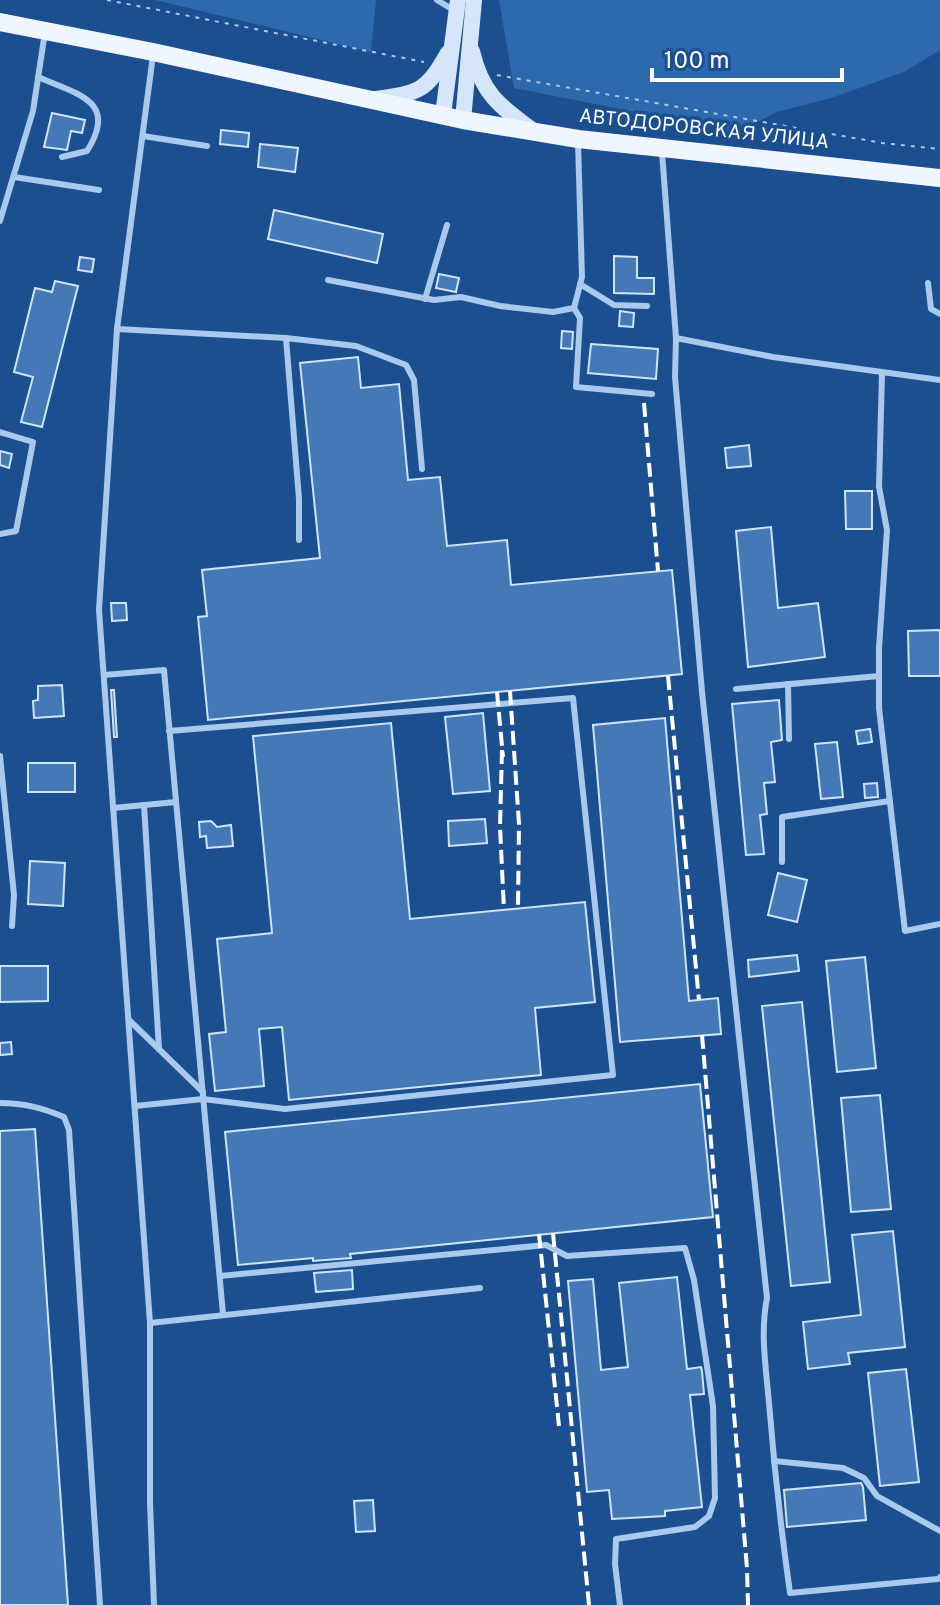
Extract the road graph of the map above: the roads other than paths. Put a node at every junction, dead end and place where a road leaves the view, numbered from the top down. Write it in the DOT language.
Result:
graph roads {
  1 [pos="437,0"];
  2 [pos="474,0"];
  3 [pos="457,6"];
  4 [pos="0,22"];
  5 [pos="45,32"];
  6 [pos="470,42"];
  7 [pos="452,45"];
  8 [pos="153,52"];
  9 [pos="38,77"];
  10 [pos="371,100"];
  11 [pos="443,115"];
  12 [pos="463,120"];
  13 [pos="535,132"];
  14 [pos="143,136"];
  15 [pos="578,139"];
  16 [pos="207,146"];
  17 [pos="662,148"];
  18 [pos="62,157"];
  19 [pos="14,177"];
  20 [pos="940,178"];
  21 [pos="99,190"];
  22 [pos="0,221"];
  23 [pos="447,225"];
  24 [pos="328,280"];
  25 [pos="928,283"];
  26 [pos="580,284"];
  27 [pos="425,299"];
  28 [pos="647,306"];
  29 [pos="574,308"];
  30 [pos="940,314"];
  31 [pos="117,329"];
  32 [pos="286,338"];
  33 [pos="676,338"];
  34 [pos="882,373"];
  35 [pos="940,380"];
  36 [pos="652,394"];
  37 [pos="0,432"];
  38 [pos="422,469"];
  39 [pos="0,534"];
  40 [pos="299,540"];
  41 [pos="104,675"];
  42 [pos="879,676"];
  43 [pos="788,684"];
  44 [pos="736,689"];
  45 [pos="169,731"];
  46 [pos="789,739"];
  47 [pos="0,756"];
  48 [pos="890,801"];
  49 [pos="176,802"];
  50 [pos="144,805"];
  51 [pos="113,808"];
  52 [pos="782,862"];
  53 [pos="940,924"];
  54 [pos="12,926"];
  55 [pos="129,1020"];
  56 [pos="159,1049"];
  57 [pos="203,1095"];
  58 [pos="0,1103"];
  59 [pos="135,1106"];
  60 [pos="220,1276"];
  61 [pos="480,1288"];
  62 [pos="223,1314"];
  63 [pos="150,1323"];
  64 [pos="774,1461"];
  65 [pos="940,1531"];
  66 [pos="940,1577"];
  67 [pos="100,1605"];
  68 [pos="154,1605"];
  69 [pos="620,1605"];
  1 -- 3 [label="lane"];
  2 -- 6 [label="main road"];
  3 -- 7 [label="main road"];
  4 -- 5 [label="main road, АВТОДОРОВСКАЯ УЛИЦА"];
  5 -- 8 [label="main road, АВТОДОРОВСКАЯ УЛИЦА"];
  5 -- 9 [label="lane"];
  6 -- 12 [label="main road"];
  6 -- 13 [label="main road"];
  7 -- 10 [label="main road"];
  7 -- 11 [label="main road"];
  8 -- 10 [label="main road, АВТОДОРОВСКАЯ УЛИЦА"];
  8 -- 14 [label="lane"];
  9 -- 18 [label="lane"];
  9 -- 19 [label="lane"];
  10 -- 11 [label="main road, АВТОДОРОВСКАЯ УЛИЦА"];
  11 -- 12 [label="main road, АВТОДОРОВСКАЯ УЛИЦА"];
  12 -- 13 [label="main road, АВТОДОРОВСКАЯ УЛИЦА"];
  13 -- 15 [label="main road, АВТОДОРОВСКАЯ УЛИЦА"];
  14 -- 16 [label="lane"];
  14 -- 31 [label="lane"];
  15 -- 17 [label="main road, АВТОДОРОВСКАЯ УЛИЦА"];
  15 -- 26 [label="lane"];
  17 -- 20 [label="main road, АВТОДОРОВСКАЯ УЛИЦА"];
  17 -- 33 [label="lane"];
  19 -- 21 [label="lane"];
  19 -- 22 [label="lane"];
  23 -- 27 [label="lane"];
  24 -- 27 [label="lane"];
  25 -- 30 [label="lane"];
  26 -- 28 [label="lane"];
  26 -- 29 [label="lane"];
  27 -- 29 [label="lane"];
  29 -- 36 [label="lane"];
  31 -- 32 [label="lane"];
  31 -- 41 [label="lane"];
  32 -- 38 [label="lane"];
  32 -- 40 [label="lane"];
  33 -- 34 [label="lane"];
  33 -- 64 [label="lane"];
  34 -- 35 [label="lane"];
  34 -- 42 [label="lane"];
  37 -- 39 [label="lane"];
  41 -- 45 [label="lane"];
  41 -- 51 [label="lane"];
  42 -- 43 [label="lane"];
  42 -- 48 [label="lane"];
  43 -- 44 [label="lane"];
  43 -- 46 [label="lane"];
  45 -- 49 [label="lane"];
  45 -- 57 [label="lane"];
  47 -- 54 [label="lane"];
  48 -- 52 [label="lane"];
  48 -- 53 [label="lane"];
  49 -- 50 [label="lane"];
  49 -- 57 [label="lane"];
  50 -- 51 [label="lane"];
  50 -- 56 [label="lane"];
  51 -- 55 [label="lane"];
  55 -- 56 [label="lane"];
  55 -- 59 [label="lane"];
  56 -- 57 [label="lane"];
  57 -- 59 [label="lane"];
  57 -- 60 [label="lane"];
  58 -- 67 [label="lane"];
  59 -- 63 [label="lane"];
  60 -- 62 [label="lane"];
  60 -- 69 [label="lane"];
  61 -- 62 [label="lane"];
  62 -- 63 [label="lane"];
  63 -- 68 [label="lane"];
  64 -- 65 [label="lane"];
  64 -- 66 [label="lane"];
}
